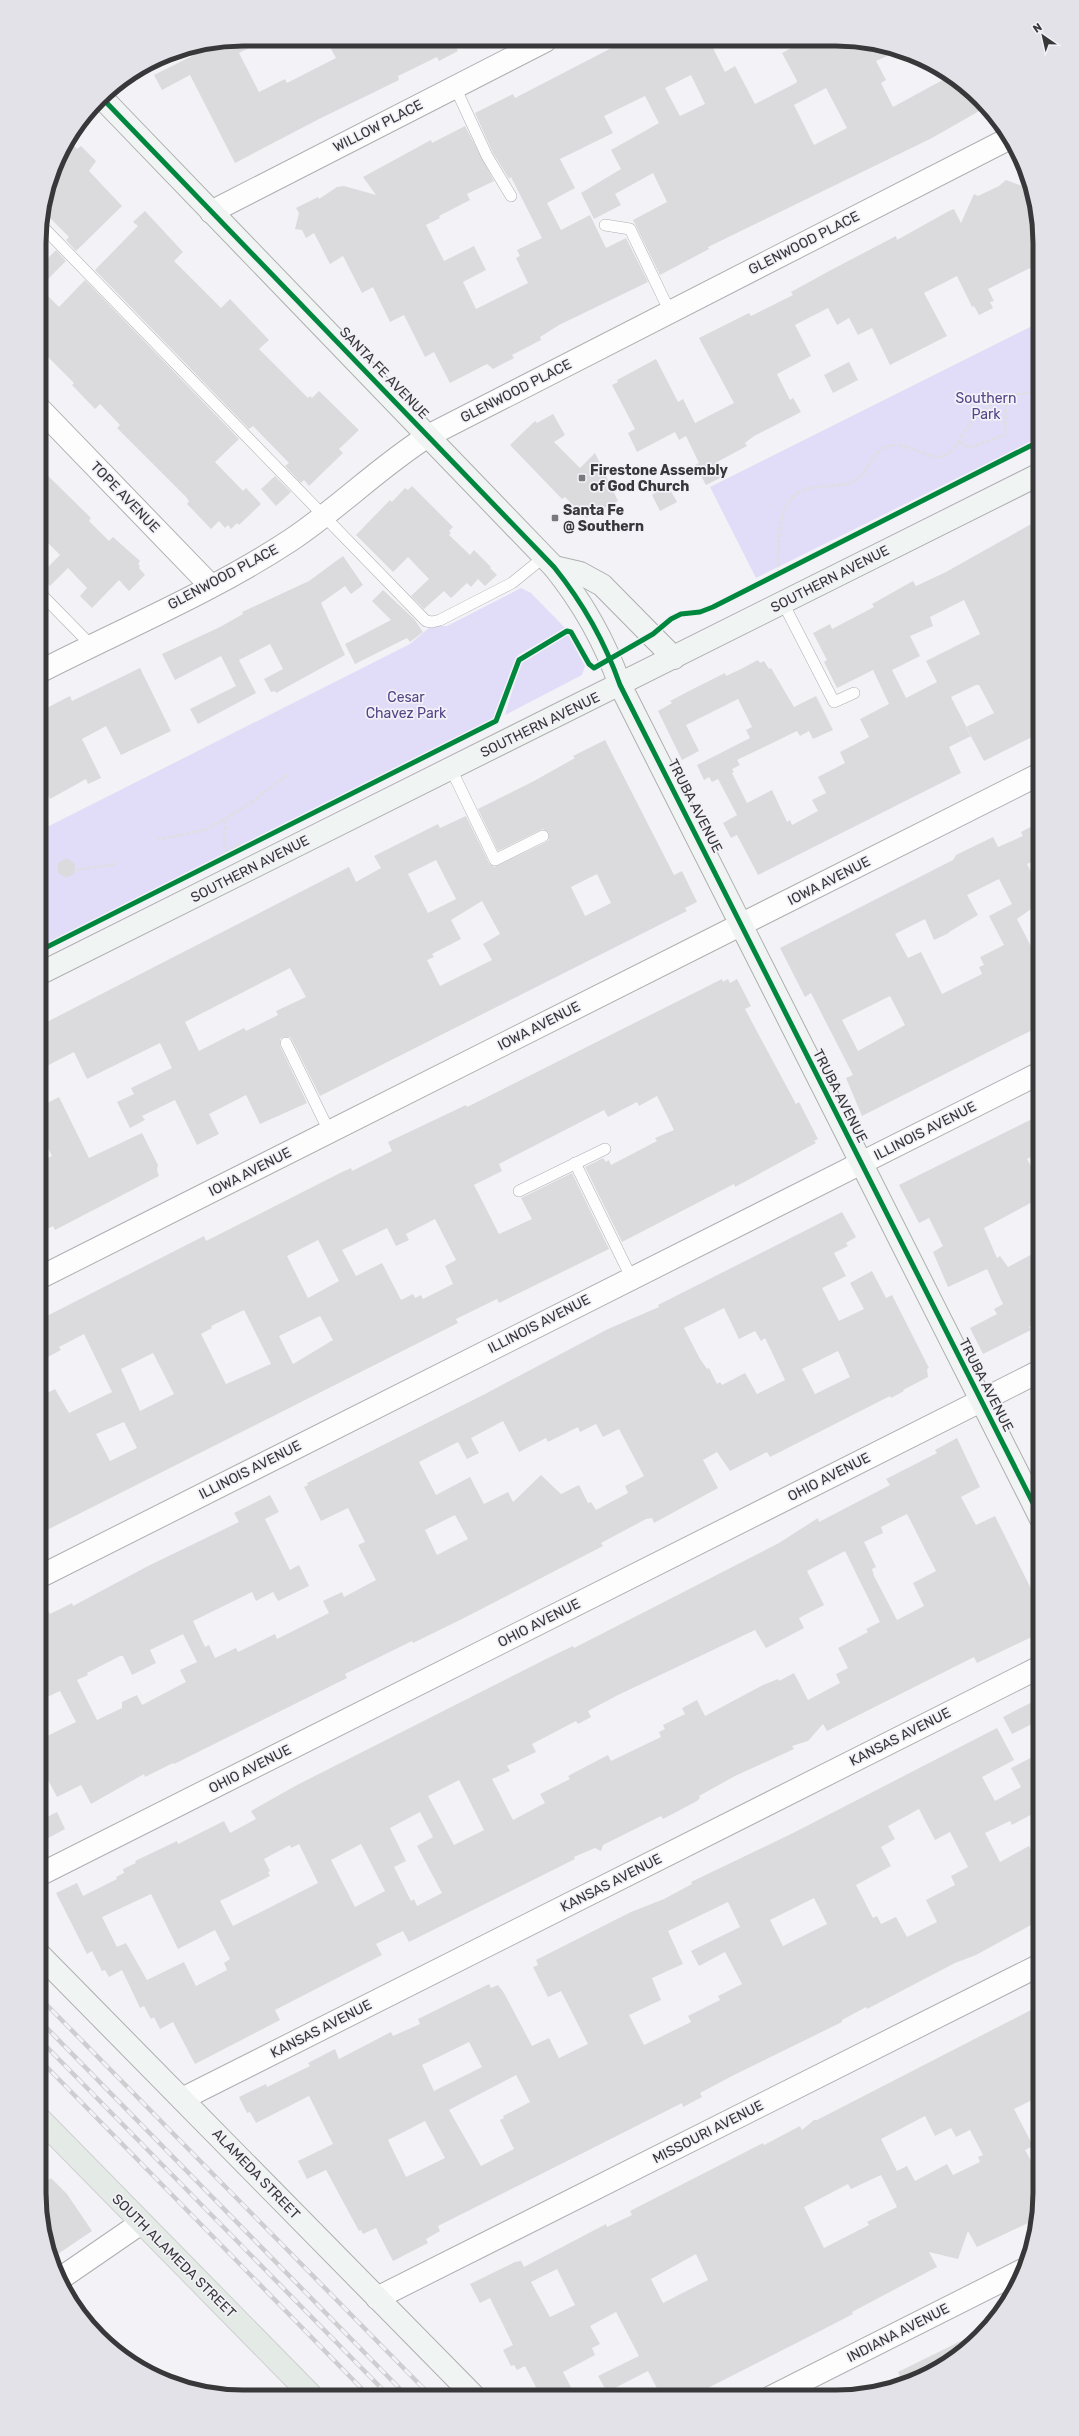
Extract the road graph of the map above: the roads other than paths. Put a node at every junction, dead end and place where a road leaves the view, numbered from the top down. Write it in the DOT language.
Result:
graph roads {
  1 [pos="535,46"];
  2 [pos="455,87"];
  3 [pos="106,102"];
  4 [pos="1004,141"];
  5 [pos="511,196"];
  6 [pos="211,212"];
  7 [pos="605,225"];
  8 [pos="46,230"];
  9 [pos="670,312"];
  10 [pos="46,415"];
  11 [pos="428,436"];
  12 [pos="1033,478"];
  13 [pos="325,516"];
  14 [pos="549,562"];
  15 [pos="211,586"];
  16 [pos="46,599"];
  17 [pos="783,603"];
  18 [pos="91,645"];
  19 [pos="674,658"];
  20 [pos="46,668"];
  21 [pos="620,685"];
  22 [pos="854,693"];
  23 [pos="451,768"];
  24 [pos="1033,778"];
  25 [pos="543,836"];
  26 [pos="741,925"];
  27 [pos="46,970"];
  28 [pos="286,1043"];
  29 [pos="1033,1077"];
  30 [pos="329,1131"];
  31 [pos="605,1149"];
  32 [pos="575,1163"];
  33 [pos="861,1164"];
  34 [pos="519,1191"];
  35 [pos="46,1274"];
  36 [pos="631,1277"];
  37 [pos="1033,1375"];
  38 [pos="981,1401"];
  39 [pos="1033,1503"];
  40 [pos="46,1573"];
  41 [pos="1033,1671"];
  42 [pos="46,1871"];
  43 [pos="46,1961"];
  44 [pos="1033,1969"];
  45 [pos="182,2099"];
  46 [pos="46,2125"];
  47 [pos="142,2223"];
  48 [pos="1016,2274"];
  49 [pos="64,2276"];
  50 [pos="377,2298"];
  51 [pos="306,2390"];
  52 [pos="467,2390"];
  53 [pos="785,2390"];
  1 -- 2 [label="street, WILLOW PLACE"];
  2 -- 5 [label="lane"];
  2 -- 6 [label="street, WILLOW PLACE"];
  3 -- 6 [label="street, SANTA FE AVENUE"];
  4 -- 9 [label="street, GLENWOOD PLACE"];
  6 -- 11 [label="street, SANTA FE AVENUE"];
  7 -- 9 [label="lane"];
  8 -- 13 [label="lane"];
  9 -- 11 [label="street, GLENWOOD PLACE"];
  10 -- 15 [label="street, TOPE AVENUE"];
  11 -- 13 [label="street, GLENWOOD PLACE"];
  11 -- 14 [label="street, SANTA FE AVENUE"];
  12 -- 17 [label="street, SOUTHERN AVENUE"];
  13 -- 14 [label="lane"];
  13 -- 15 [label="street, GLENWOOD PLACE"];
  14 -- 19 [label="street"];
  14 -- 21 [label="street, SANTA FE AVENUE"];
  15 -- 18 [label="street, GLENWOOD PLACE"];
  16 -- 18 [label="lane"];
  17 -- 19 [label="street, SOUTHERN AVENUE"];
  17 -- 22 [label="lane"];
  18 -- 20 [label="street, GLENWOOD PLACE"];
  19 -- 21 [label="street, SOUTHERN AVENUE"];
  21 -- 23 [label="street, SOUTHERN AVENUE"];
  21 -- 26 [label="street, TRUBA AVENUE"];
  23 -- 25 [label="lane"];
  23 -- 27 [label="street, SOUTHERN AVENUE"];
  24 -- 26 [label="street, IOWA AVENUE"];
  26 -- 30 [label="street, IOWA AVENUE"];
  26 -- 33 [label="street, TRUBA AVENUE"];
  28 -- 30 [label="lane"];
  29 -- 33 [label="street, ILLINOIS AVENUE"];
  30 -- 35 [label="street, IOWA AVENUE"];
  31 -- 32 [label="lane"];
  32 -- 34 [label="lane"];
  32 -- 36 [label="lane"];
  33 -- 36 [label="street, ILLINOIS AVENUE"];
  33 -- 38 [label="street, TRUBA AVENUE"];
  36 -- 40 [label="street, ILLINOIS AVENUE"];
  37 -- 38 [label="street, OHIO AVENUE"];
  38 -- 39 [label="street, TRUBA AVENUE"];
  38 -- 42 [label="street, OHIO AVENUE"];
  41 -- 45 [label="street, KANSAS AVENUE"];
  43 -- 45 [label="street, ALAMEDA STREET"];
  44 -- 50 [label="street, MISSOURI AVENUE"];
  45 -- 50 [label="street, ALAMEDA STREET"];
  46 -- 47 [label="main road, SOUTH ALAMEDA STREET"];
  47 -- 49 [label="street"];
  47 -- 51 [label="main road, SOUTH ALAMEDA STREET"];
  48 -- 53 [label="street, INDIANA AVENUE"];
  50 -- 52 [label="street, ALAMEDA STREET"];
}
